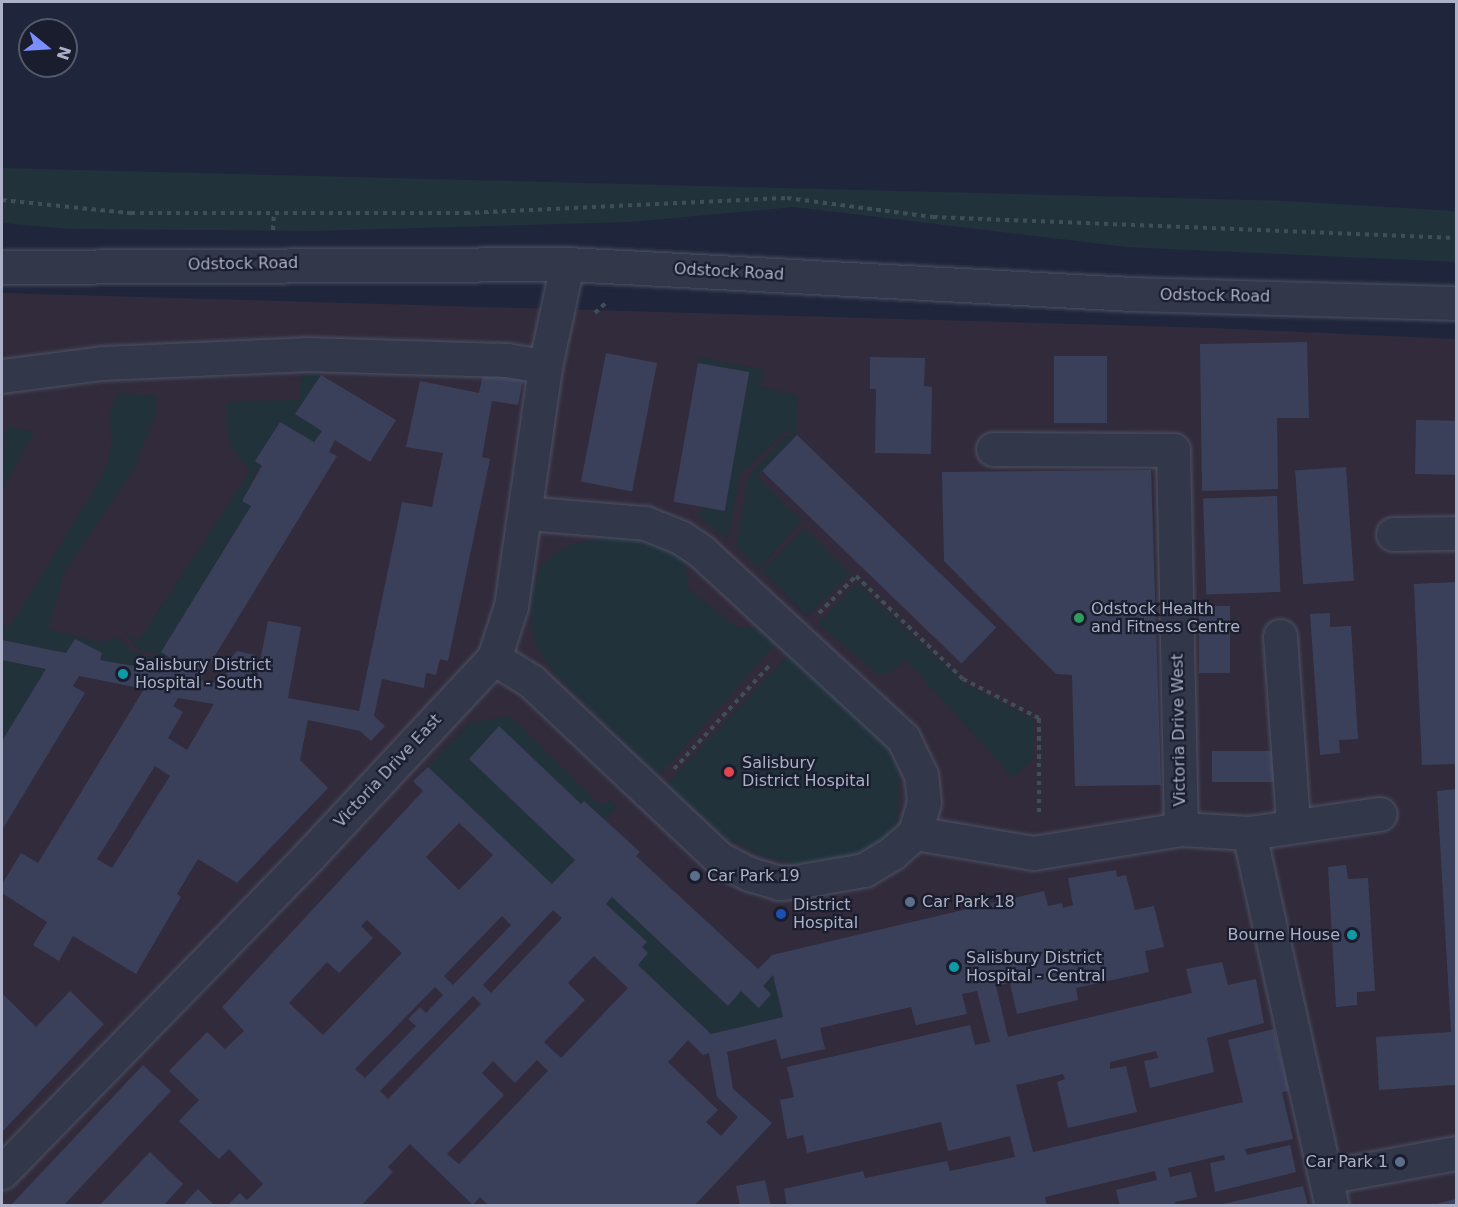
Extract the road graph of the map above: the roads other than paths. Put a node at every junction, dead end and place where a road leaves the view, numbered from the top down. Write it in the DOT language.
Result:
graph roads {
  1 [pos="567,264"];
  2 [pos="2,267"];
  3 [pos="1456,303"];
  4 [pos="545,367"];
  5 [pos="2,376"];
  6 [pos="993,449"];
  7 [pos="525,513"];
  8 [pos="1456,533"];
  9 [pos="1393,534"];
  10 [pos="1280,636"];
  11 [pos="494,658"];
  12 [pos="1380,814"];
  13 [pos="1293,824"];
  14 [pos="1181,830"];
  15 [pos="915,833"];
  16 [pos="1249,833"];
  17 [pos="1456,1153"];
  18 [pos="2,1172"];
  19 [pos="1329,1191"];
  1 -- 2 [label="street, Odstock Road"];
  1 -- 3 [label="street, Odstock Road"];
  1 -- 4 [label="street, Victoria Drive East"];
  4 -- 5 [label="street"];
  4 -- 7 [label="street, Victoria Drive East"];
  6 -- 14 [label="street, Victoria Drive West"];
  7 -- 11 [label="street, Victoria Drive East"];
  7 -- 15 [label="street"];
  8 -- 9 [label="street"];
  10 -- 13 [label="street"];
  11 -- 15 [label="street"];
  11 -- 18 [label="street, Victoria Drive East"];
  12 -- 13 [label="street"];
  13 -- 16 [label="street"];
  14 -- 15 [label="street"];
  14 -- 16 [label="street"];
  16 -- 19 [label="street"];
  17 -- 19 [label="street"];
}
